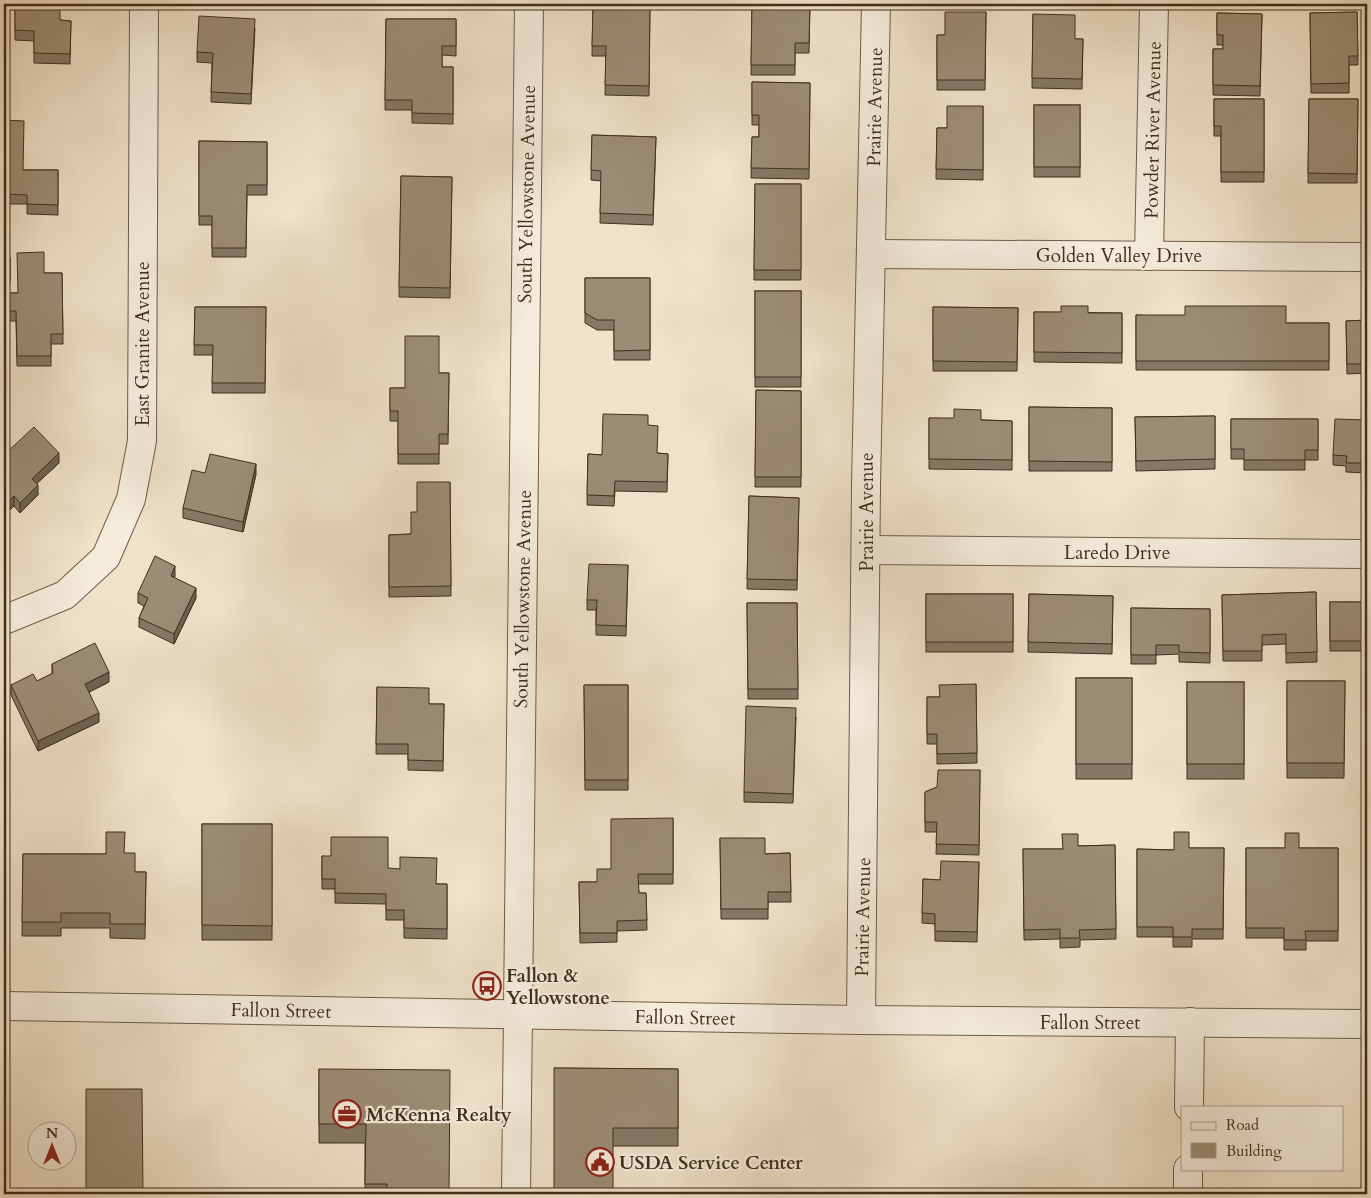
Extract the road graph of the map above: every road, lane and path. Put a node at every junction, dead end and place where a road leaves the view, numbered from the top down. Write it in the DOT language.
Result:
graph roads {
  1 [pos="144,4"];
  2 [pos="528,4"];
  3 [pos="876,4"];
  4 [pos="1154,4"];
  5 [pos="872,254"];
  6 [pos="1149,256"];
  7 [pos="1367,257"];
  8 [pos="866,550"];
  9 [pos="1367,554"];
  10 [pos="4,620"];
  11 [pos="4,1006"];
  12 [pos="517,1014"];
  13 [pos="861,1020"];
  14 [pos="1190,1022"];
  15 [pos="1367,1024"];
  16 [pos="1189,1106"];
  17 [pos="1188,1170"];
  18 [pos="516,1194"];
  19 [pos="1188,1194"];
  1 -- 10 [label="street, East Granite Avenue"];
  2 -- 12 [label="street, South Yellowstone Avenue"];
  3 -- 5 [label="street, Prairie Avenue"];
  4 -- 6 [label="street, Powder River Avenue"];
  5 -- 6 [label="street, Golden Valley Drive"];
  5 -- 8 [label="street, Prairie Avenue"];
  6 -- 7 [label="street, Golden Valley Drive"];
  8 -- 9 [label="street, Laredo Drive"];
  8 -- 13 [label="street, Prairie Avenue"];
  11 -- 12 [label="street, Fallon Street"];
  12 -- 13 [label="street, Fallon Street"];
  12 -- 18 [label="street, South Yellowstone Avenue"];
  13 -- 14 [label="street, Fallon Street"];
  14 -- 15 [label="street, Fallon Street"];
  14 -- 16 [label="street"];
  17 -- 19 [label="street"];
}
